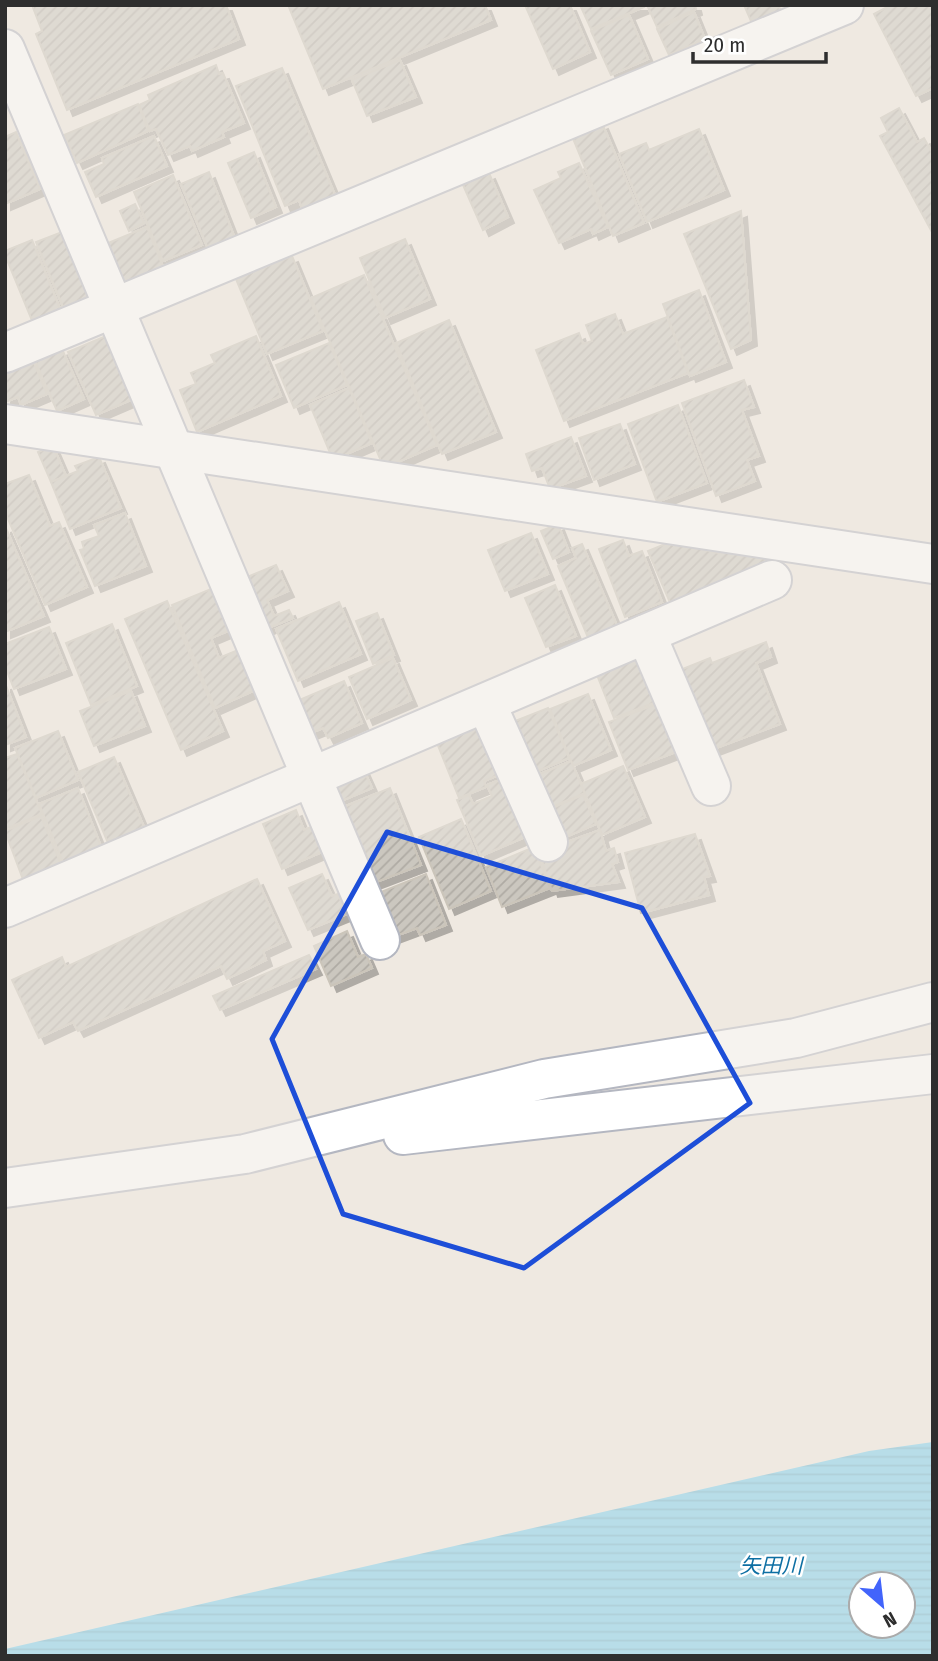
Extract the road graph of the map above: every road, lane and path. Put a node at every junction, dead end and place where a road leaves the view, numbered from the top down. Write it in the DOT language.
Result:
graph roads {
  1 [pos="844,5"];
  2 [pos="5,49"];
  3 [pos="113,309"];
  4 [pos="5,353"];
  5 [pos="5,424"];
  6 [pos="173,450"];
  7 [pos="933,564"];
  8 [pos="772,580"];
  9 [pos="646,634"];
  10 [pos="486,703"];
  11 [pos="311,777"];
  12 [pos="711,786"];
  13 [pos="548,842"];
  14 [pos="5,908"];
  15 [pos="380,940"];
  16 [pos="933,1002"];
  17 [pos="933,1074"];
  18 [pos="245,1154"];
  19 [pos="5,1188"];
  1 -- 3 [label="street"];
  2 -- 3 [label="street"];
  3 -- 4 [label="street"];
  3 -- 6 [label="street"];
  5 -- 6 [label="street"];
  6 -- 7 [label="street"];
  6 -- 11 [label="street"];
  8 -- 9 [label="street"];
  9 -- 10 [label="street"];
  9 -- 12 [label="street"];
  10 -- 11 [label="street"];
  10 -- 13 [label="street"];
  11 -- 14 [label="street"];
  11 -- 15 [label="street"];
  16 -- 18 [label="street"];
  17 -- 18 [label="street"];
  18 -- 19 [label="street"];
}
